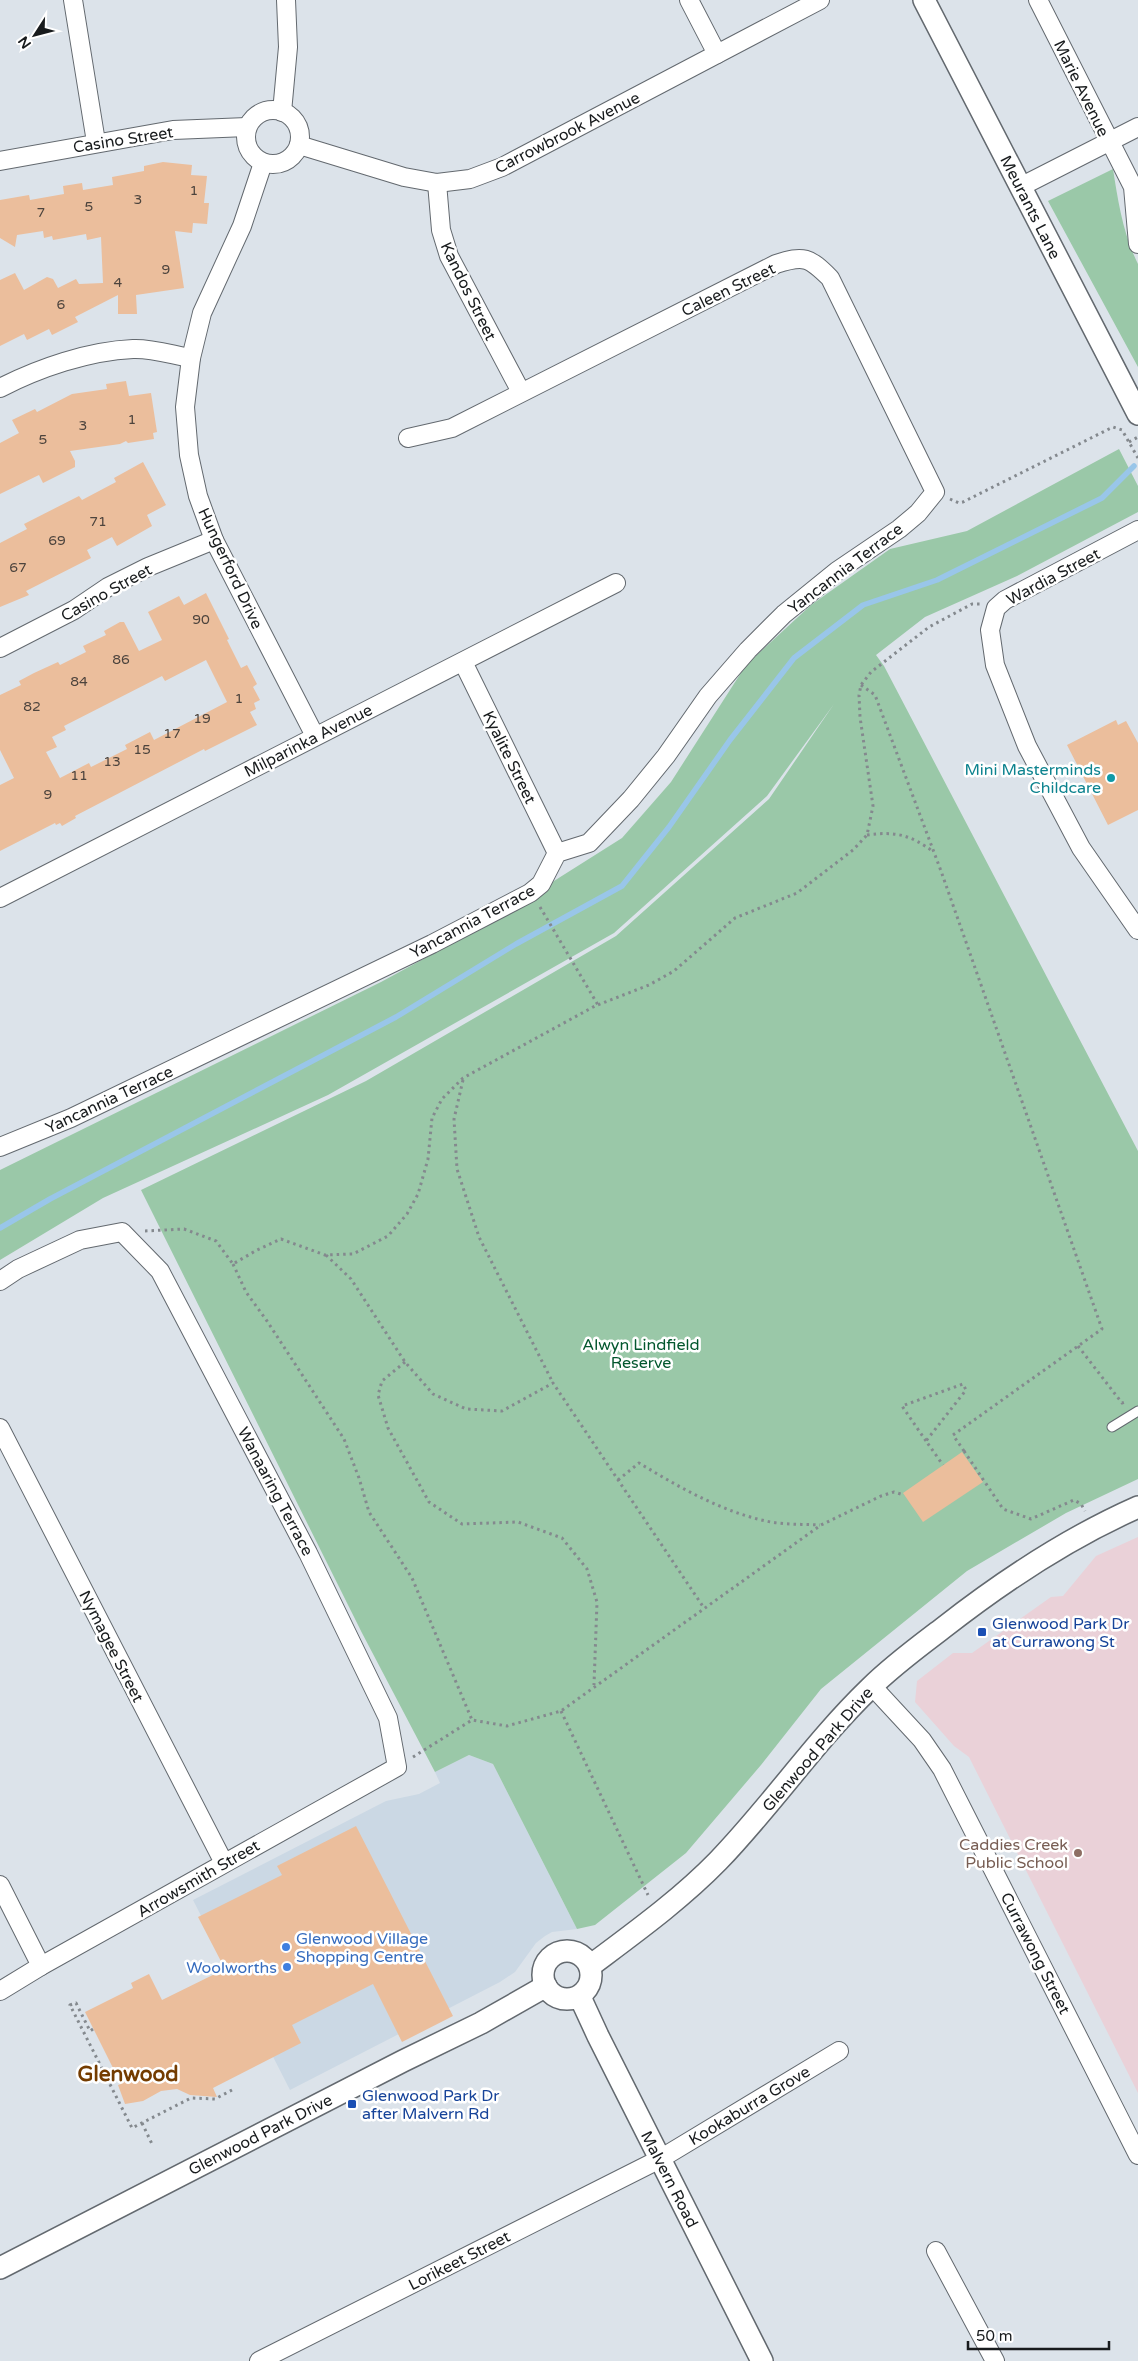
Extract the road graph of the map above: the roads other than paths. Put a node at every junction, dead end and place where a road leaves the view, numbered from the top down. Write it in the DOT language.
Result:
graph roads {
  1 [pos="73,0"];
  2 [pos="286,0"];
  3 [pos="689,0"];
  4 [pos="820,0"];
  5 [pos="924,0"];
  6 [pos="1038,0"];
  7 [pos="717,54"];
  8 [pos="282,112"];
  9 [pos="247,127"];
  10 [pos="1138,127"];
  11 [pos="1110,141"];
  12 [pos="96,142"];
  13 [pos="299,144"];
  14 [pos="0,160"];
  15 [pos="263,162"];
  16 [pos="437,183"];
  17 [pos="1020,187"];
  18 [pos="1138,244"];
  19 [pos="191,358"];
  20 [pos="0,388"];
  21 [pos="521,392"];
  22 [pos="1138,414"];
  23 [pos="408,438"];
  24 [pos="936,492"];
  25 [pos="1138,530"];
  26 [pos="214,540"];
  27 [pos="616,583"];
  28 [pos="0,648"];
  29 [pos="463,662"];
  30 [pos="315,736"];
  31 [pos="556,853"];
  32 [pos="0,898"];
  33 [pos="1138,930"];
  34 [pos="0,1147"];
  35 [pos="0,1281"];
  36 [pos="1138,1411"];
  37 [pos="1112,1427"];
  38 [pos="0,1428"];
  39 [pos="1138,1507"];
  40 [pos="872,1686"];
  41 [pos="397,1767"];
  42 [pos="224,1863"];
  43 [pos="0,1885"];
  44 [pos="41,1966"];
  45 [pos="590,1966"];
  46 [pos="546,1986"];
  47 [pos="0,1991"];
  48 [pos="580,1997"];
  49 [pos="839,2051"];
  50 [pos="1138,2155"];
  51 [pos="660,2159"];
  52 [pos="936,2252"];
  53 [pos="0,2268"];
  54 [pos="259,2361"];
  55 [pos="762,2361"];
  56 [pos="995,2361"];
  1 -- 12 [label="street"];
  2 -- 8 [label="street"];
  3 -- 7 [label="street"];
  4 -- 7 [label="street, Carrowbrook Avenue"];
  5 -- 17 [label="street, Meurants Lane"];
  6 -- 11 [label="street, Marie Avenue"];
  7 -- 16 [label="street, Carrowbrook Avenue"];
  8 -- 9 [label="street"];
  8 -- 13 [label="street"];
  9 -- 12 [label="street, Casino Street"];
  9 -- 15 [label="street"];
  10 -- 11 [label="street"];
  11 -- 17 [label="street, Marie Avenue"];
  11 -- 18 [label="street"];
  12 -- 14 [label="street, Casino Street"];
  13 -- 15 [label="street"];
  13 -- 16 [label="street, Carrowbrook Avenue"];
  15 -- 19 [label="street, Hungerford Drive"];
  16 -- 21 [label="street, Kandos Street"];
  17 -- 22 [label="street, Meurants Lane"];
  19 -- 20 [label="street"];
  19 -- 26 [label="street, Hungerford Drive"];
  21 -- 23 [label="street, Caleen Street"];
  21 -- 24 [label="street, Caleen Street"];
  24 -- 31 [label="street, Yancannia Terrace"];
  25 -- 33 [label="street, Wardia Street"];
  26 -- 28 [label="street, Casino Street"];
  26 -- 30 [label="street, Hungerford Drive"];
  27 -- 29 [label="street, Milparinka Avenue"];
  29 -- 30 [label="street, Milparinka Avenue"];
  29 -- 31 [label="street, Kyalite Street"];
  30 -- 32 [label="street, Milparinka Avenue"];
  31 -- 34 [label="street, Yancannia Terrace"];
  35 -- 41 [label="street, Wanaaring Terrace"];
  36 -- 37 [label="lane"];
  38 -- 42 [label="street, Nymagee Street"];
  39 -- 40 [label="street, Glenwood Park Drive"];
  40 -- 45 [label="street, Glenwood Park Drive"];
  40 -- 50 [label="street, Currawong Street"];
  41 -- 42 [label="street, Arrowsmith Street"];
  42 -- 44 [label="street, Arrowsmith Street"];
  43 -- 44 [label="street"];
  44 -- 47 [label="street, Arrowsmith Street"];
  45 -- 46 [label="street"];
  45 -- 48 [label="street"];
  46 -- 48 [label="street"];
  46 -- 53 [label="street, Glenwood Park Drive"];
  48 -- 51 [label="street, Malvern Road"];
  49 -- 51 [label="street, Kookaburra Grove"];
  51 -- 54 [label="street, Lorikeet Street"];
  51 -- 55 [label="street, Malvern Road"];
  52 -- 56 [label="street"];
}
